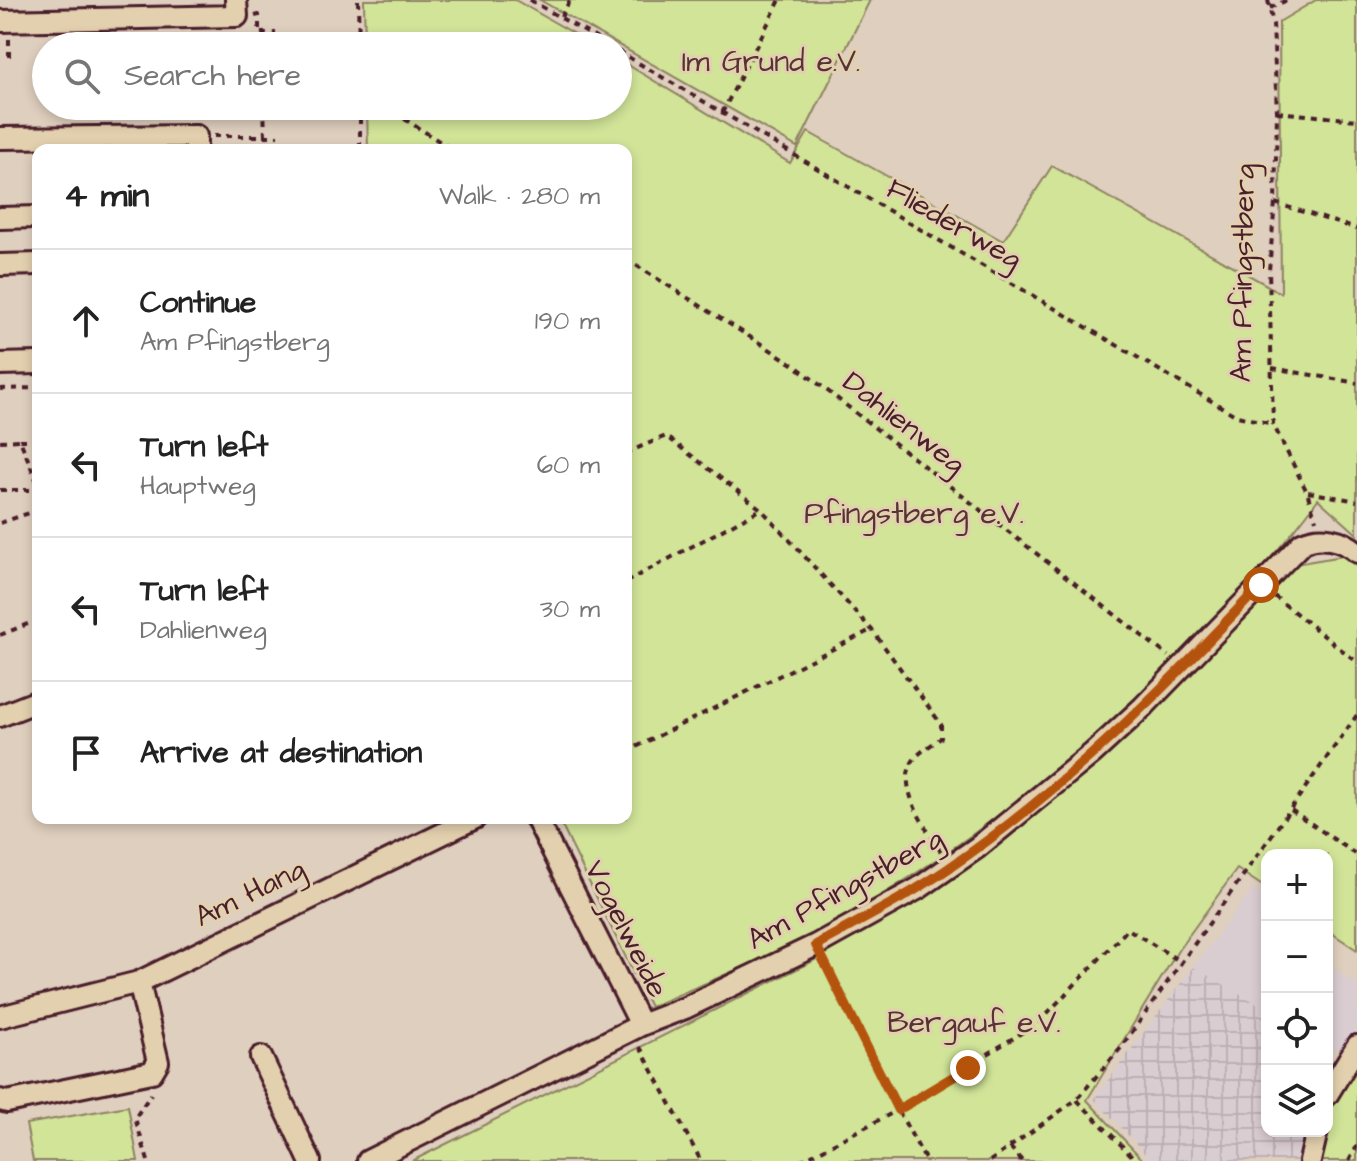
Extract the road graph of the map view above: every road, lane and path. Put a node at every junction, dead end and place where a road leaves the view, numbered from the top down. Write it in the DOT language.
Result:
graph roads {
  1 [pos="236,0"];
  2 [pos="358,0"];
  3 [pos="530,0"];
  4 [pos="570,0"];
  5 [pos="780,0"];
  6 [pos="1268,0"];
  7 [pos="1280,0"];
  8 [pos="1287,0"];
  9 [pos="1270,8"];
  10 [pos="561,17"];
  11 [pos="0,21"];
  12 [pos="359,32"];
  13 [pos="586,32"];
  14 [pos="632,59"];
  15 [pos="1277,112"];
  16 [pos="722,113"];
  17 [pos="264,120"];
  18 [pos="360,120"];
  19 [pos="406,120"];
  20 [pos="1357,120"];
  21 [pos="254,136"];
  22 [pos="265,136"];
  23 [pos="278,136"];
  24 [pos="0,138"];
  25 [pos="196,143"];
  26 [pos="254,144"];
  27 [pos="360,144"];
  28 [pos="444,144"];
  29 [pos="1275,203"];
  30 [pos="32,217"];
  31 [pos="0,218"];
  32 [pos="1357,229"];
  33 [pos="632,263"];
  34 [pos="32,264"];
  35 [pos="0,265"];
  36 [pos="32,363"];
  37 [pos="0,364"];
  38 [pos="1272,368"];
  39 [pos="1357,383"];
  40 [pos="32,388"];
  41 [pos="0,389"];
  42 [pos="1273,424"];
  43 [pos="20,440"];
  44 [pos="32,440"];
  45 [pos="0,441"];
  46 [pos="632,450"];
  47 [pos="32,471"];
  48 [pos="32,487"];
  49 [pos="0,490"];
  50 [pos="1307,492"];
  51 [pos="1357,501"];
  52 [pos="761,509"];
  53 [pos="32,512"];
  54 [pos="0,513"];
  55 [pos="2,522"];
  56 [pos="1318,538"];
  57 [pos="1357,552"];
  58 [pos="632,579"];
  59 [pos="1261,585"];
  60 [pos="32,622"];
  61 [pos="872,630"];
  62 [pos="0,635"];
  63 [pos="1357,662"];
  64 [pos="1182,668"];
  65 [pos="32,703"];
  66 [pos="1357,715"];
  67 [pos="0,716"];
  68 [pos="632,749"];
  69 [pos="1291,810"];
  70 [pos="463,824"];
  71 [pos="539,824"];
  72 [pos="1357,855"];
  73 [pos="949,868"];
  74 [pos="816,945"];
  75 [pos="1181,962"];
  76 [pos="139,982"];
  77 [pos="0,1017"];
  78 [pos="636,1028"];
  79 [pos="1357,1046"];
  80 [pos="261,1057"];
  81 [pos="152,1072"];
  82 [pos="1333,1085"];
  83 [pos="0,1100"];
  84 [pos="1076,1100"];
  85 [pos="898,1110"];
  86 [pos="1316,1137"];
  87 [pos="1357,1146"];
  88 [pos="1010,1147"];
  89 [pos="148,1161"];
  90 [pos="310,1161"];
  91 [pos="368,1161"];
  92 [pos="701,1161"];
  93 [pos="800,1161"];
  94 [pos="926,1161"];
  95 [pos="990,1161"];
  96 [pos="1022,1161"];
  97 [pos="1137,1161"];
  98 [pos="1310,1161"];
  99 [pos="1349,1161"];
  1 -- 11 [label="street"];
  2 -- 12 [label="path"];
  3 -- 10 [label="path"];
  4 -- 10 [label="path"];
  5 -- 16 [label="path"];
  6 -- 9 [label="path, Am Pfingstberg"];
  7 -- 9 [label="path"];
  8 -- 9 [label="path"];
  9 -- 15 [label="path, Am Pfingstberg"];
  10 -- 13 [label="path"];
  14 -- 16 [label="path, Fliederweg"];
  15 -- 20 [label="path"];
  15 -- 29 [label="path, Am Pfingstberg"];
  16 -- 42 [label="path, Fliederweg"];
  17 -- 22 [label="path"];
  18 -- 27 [label="path"];
  19 -- 28 [label="path"];
  21 -- 22 [label="path"];
  21 -- 25 [label="path"];
  21 -- 26 [label="path"];
  22 -- 23 [label="path"];
  24 -- 25 [label="street"];
  29 -- 32 [label="path"];
  29 -- 38 [label="path, Am Pfingstberg"];
  30 -- 31 [label="street"];
  33 -- 64 [label="path, Dahlienweg"];
  34 -- 35 [label="street"];
  36 -- 37 [label="street"];
  38 -- 39 [label="path"];
  38 -- 42 [label="path, Am Pfingstberg"];
  40 -- 41 [label="path"];
  42 -- 50 [label="path, Am Pfingstberg"];
  43 -- 44 [label="path"];
  43 -- 45 [label="path"];
  43 -- 47 [label="path"];
  46 -- 52 [label="path"];
  48 -- 49 [label="path"];
  50 -- 51 [label="path"];
  50 -- 56 [label="path, Am Pfingstberg"];
  52 -- 58 [label="path"];
  52 -- 61 [label="path"];
  53 -- 55 [label="path"];
  54 -- 55 [label="path"];
  56 -- 57 [label="street"];
  56 -- 59 [label="street, Am Pfingstberg"];
  59 -- 63 [label="path"];
  59 -- 64 [label="street, Am Pfingstberg"];
  60 -- 62 [label="path"];
  61 -- 68 [label="path"];
  61 -- 73 [label="path"];
  64 -- 73 [label="street, Am Pfingstberg"];
  65 -- 67 [label="street"];
  66 -- 69 [label="path"];
  69 -- 72 [label="path"];
  69 -- 75 [label="path"];
  70 -- 76 [label="street, Am Hang"];
  71 -- 78 [label="street, Vogelweide"];
  73 -- 74 [label="street, Am Pfingstberg"];
  74 -- 78 [label="street, Am Pfingstberg"];
  74 -- 85 [label="path"];
  75 -- 84 [label="path"];
  75 -- 85 [label="path"];
  76 -- 77 [label="street, Am Hang"];
  76 -- 81 [label="street"];
  78 -- 91 [label="street, Am Pfingstberg"];
  78 -- 92 [label="path"];
  79 -- 82 [label="street"];
  80 -- 90 [label="street"];
  81 -- 83 [label="street"];
  81 -- 89 [label="path"];
  84 -- 88 [label="path"];
  84 -- 97 [label="path"];
  85 -- 93 [label="path"];
  85 -- 94 [label="path"];
  86 -- 98 [label="street"];
  87 -- 99 [label="path"];
  88 -- 95 [label="path"];
  88 -- 96 [label="path"];
}
